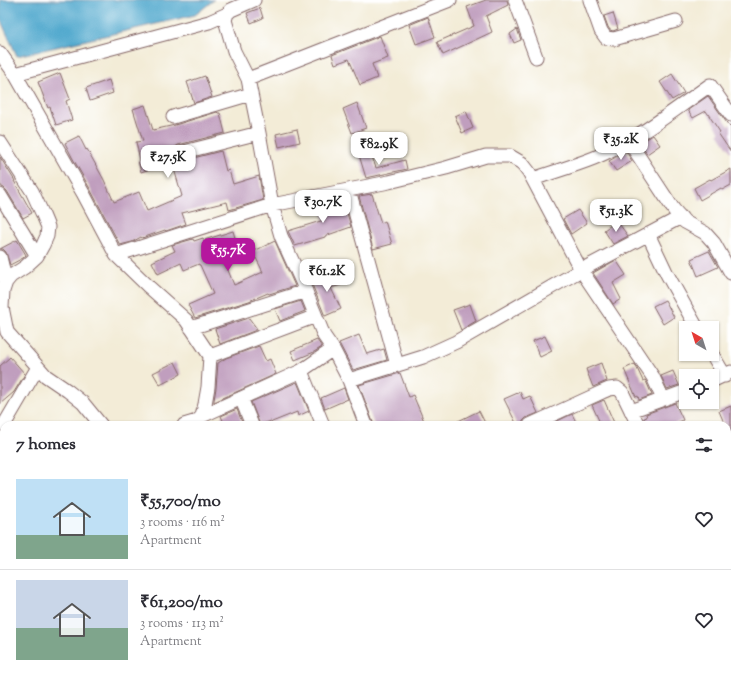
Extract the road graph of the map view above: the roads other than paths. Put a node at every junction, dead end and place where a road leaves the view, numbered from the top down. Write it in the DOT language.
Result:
graph roads {
  1 [pos="254,0"];
  2 [pos="450,0"];
  3 [pos="515,0"];
  4 [pos="590,0"];
  5 [pos="227,14"];
  6 [pos="676,21"];
  7 [pos="0,53"];
  8 [pos="536,56"];
  9 [pos="15,74"];
  10 [pos="248,79"];
  11 [pos="251,94"];
  12 [pos="731,115"];
  13 [pos="173,117"];
  14 [pos="259,133"];
  15 [pos="628,140"];
  16 [pos="0,142"];
  17 [pos="180,153"];
  18 [pos="533,179"];
  19 [pos="349,190"];
  20 [pos="0,195"];
  21 [pos="272,205"];
  22 [pos="681,217"];
  23 [pos="648,234"];
  24 [pos="116,255"];
  25 [pos="37,256"];
  26 [pos="0,257"];
  27 [pos="581,270"];
  28 [pos="731,273"];
  29 [pos="6,282"];
  30 [pos="306,291"];
  31 [pos="316,316"];
  32 [pos="692,321"];
  33 [pos="191,328"];
  34 [pos="3,333"];
  35 [pos="333,348"];
  36 [pos="210,356"];
  37 [pos="718,361"];
  38 [pos="397,365"];
  39 [pos="301,371"];
  40 [pos="42,372"];
  41 [pos="728,374"];
  42 [pos="719,378"];
  43 [pos="349,380"];
  44 [pos="679,393"];
  45 [pos="241,398"];
  46 [pos="663,399"];
  47 [pos="631,411"];
  48 [pos="7,421"];
  49 [pos="99,421"];
  50 [pos="194,421"];
  51 [pos="195,421"];
  52 [pos="250,421"];
  53 [pos="321,421"];
  54 [pos="364,421"];
  55 [pos="539,421"];
  56 [pos="636,421"];
  1 -- 5 [label="street"];
  2 -- 10 [label="street"];
  3 -- 8 [label="street"];
  4 -- 6 [label="street"];
  5 -- 9 [label="street"];
  5 -- 10 [label="street"];
  7 -- 9 [label="street"];
  9 -- 24 [label="street"];
  10 -- 11 [label="street"];
  11 -- 13 [label="street"];
  11 -- 14 [label="street"];
  12 -- 15 [label="street"];
  14 -- 17 [label="street"];
  14 -- 21 [label="street"];
  15 -- 18 [label="street"];
  15 -- 22 [label="street"];
  16 -- 25 [label="street"];
  18 -- 19 [label="street"];
  18 -- 27 [label="street"];
  19 -- 21 [label="street"];
  19 -- 38 [label="street"];
  20 -- 25 [label="street"];
  21 -- 24 [label="street"];
  21 -- 30 [label="street"];
  22 -- 23 [label="street"];
  22 -- 28 [label="street"];
  23 -- 27 [label="street"];
  23 -- 32 [label="street"];
  24 -- 33 [label="street"];
  25 -- 29 [label="street"];
  26 -- 29 [label="street"];
  27 -- 38 [label="street"];
  27 -- 46 [label="street"];
  29 -- 34 [label="street"];
  30 -- 31 [label="street"];
  30 -- 33 [label="street"];
  31 -- 35 [label="street"];
  31 -- 36 [label="street"];
  33 -- 36 [label="street"];
  34 -- 40 [label="street"];
  35 -- 39 [label="street"];
  35 -- 43 [label="street"];
  36 -- 50 [label="street"];
  37 -- 41 [label="street"];
  38 -- 43 [label="street"];
  39 -- 45 [label="street"];
  39 -- 53 [label="street"];
  40 -- 48 [label="street"];
  40 -- 49 [label="street"];
  41 -- 42 [label="street"];
  43 -- 54 [label="street"];
  44 -- 46 [label="street"];
  45 -- 51 [label="street"];
  45 -- 52 [label="street"];
  46 -- 47 [label="street"];
  47 -- 55 [label="street"];
  47 -- 56 [label="street"];
}
